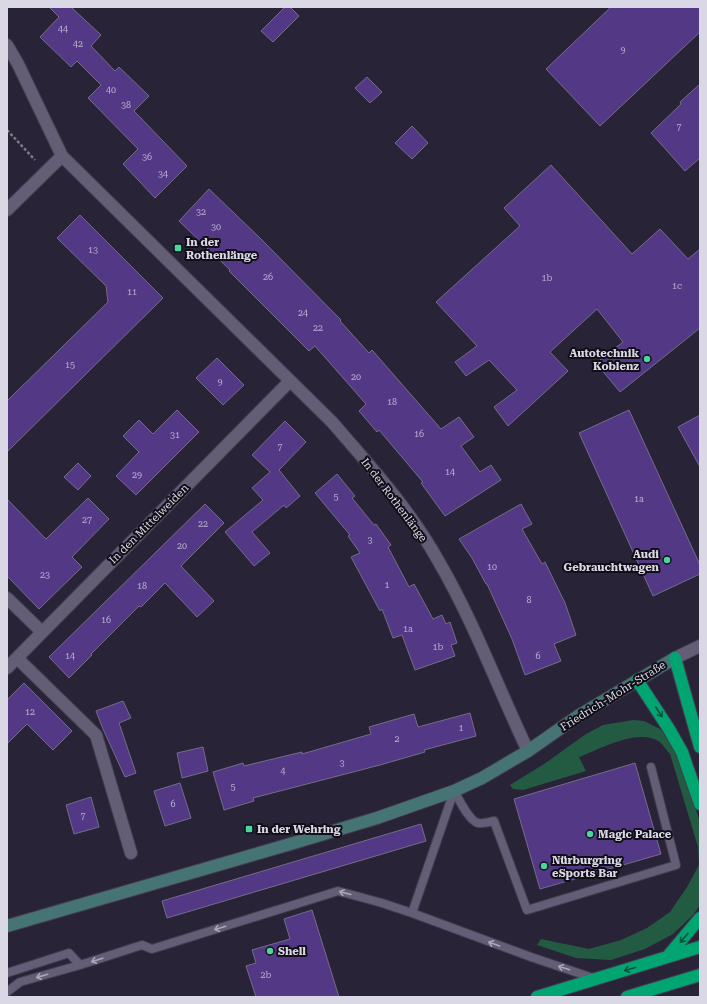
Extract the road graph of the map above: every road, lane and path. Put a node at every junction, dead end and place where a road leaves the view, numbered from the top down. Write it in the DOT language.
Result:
graph roads {
  1 [pos="7,45"];
  2 [pos="7,130"];
  3 [pos="62,156"];
  4 [pos="46,172"];
  5 [pos="7,210"];
  6 [pos="290,381"];
  7 [pos="7,598"];
  8 [pos="42,632"];
  9 [pos="700,646"];
  10 [pos="17,658"];
  11 [pos="675,658"];
  12 [pos="7,668"];
  13 [pos="637,680"];
  14 [pos="700,747"];
  15 [pos="528,751"];
  16 [pos="651,767"];
  17 [pos="454,791"];
  18 [pos="700,804"];
  19 [pos="132,853"];
  20 [pos="412,913"];
  21 [pos="700,918"];
  22 [pos="7,926"];
  23 [pos="700,947"];
  24 [pos="667,957"];
  25 [pos="80,966"];
  26 [pos="7,973"];
  27 [pos="700,975"];
  28 [pos="597,979"];
  29 [pos="7,992"];
  30 [pos="537,997"];
  31 [pos="627,997"];
  1 -- 3 [label="street, In der Rothenlänge"];
  2 -- 4 [label="path"];
  3 -- 4 [label="street"];
  3 -- 6 [label="street, In der Rothenlänge"];
  4 -- 5 [label="street"];
  6 -- 8 [label="street, In den Mittelweiden"];
  6 -- 15 [label="street, In der Rothenlänge"];
  7 -- 8 [label="street"];
  8 -- 10 [label="street, In den Mittelweiden"];
  9 -- 11 [label="street, Friedrich-Mohr-Straße"];
  10 -- 12 [label="street, In den Mittelweiden"];
  10 -- 19 [label="street"];
  11 -- 13 [label="street, Friedrich-Mohr-Straße"];
  11 -- 14 [label="highway"];
  13 -- 15 [label="street, Friedrich-Mohr-Straße"];
  13 -- 18 [label="highway, one-way"];
  15 -- 17 [label="street"];
  16 -- 17 [label="lane"];
  17 -- 20 [label="lane"];
  17 -- 22 [label="street"];
  20 -- 25 [label="lane, one-way"];
  28 -- 20 [label="lane, one-way"];
  21 -- 24 [label="highway, one-way"];
  23 -- 24 [label="highway"];
  24 -- 28 [label="highway, one-way"];
  25 -- 26 [label="lane"];
  25 -- 29 [label="lane, one-way"];
  27 -- 31 [label="highway"];
  28 -- 30 [label="highway"];
}
